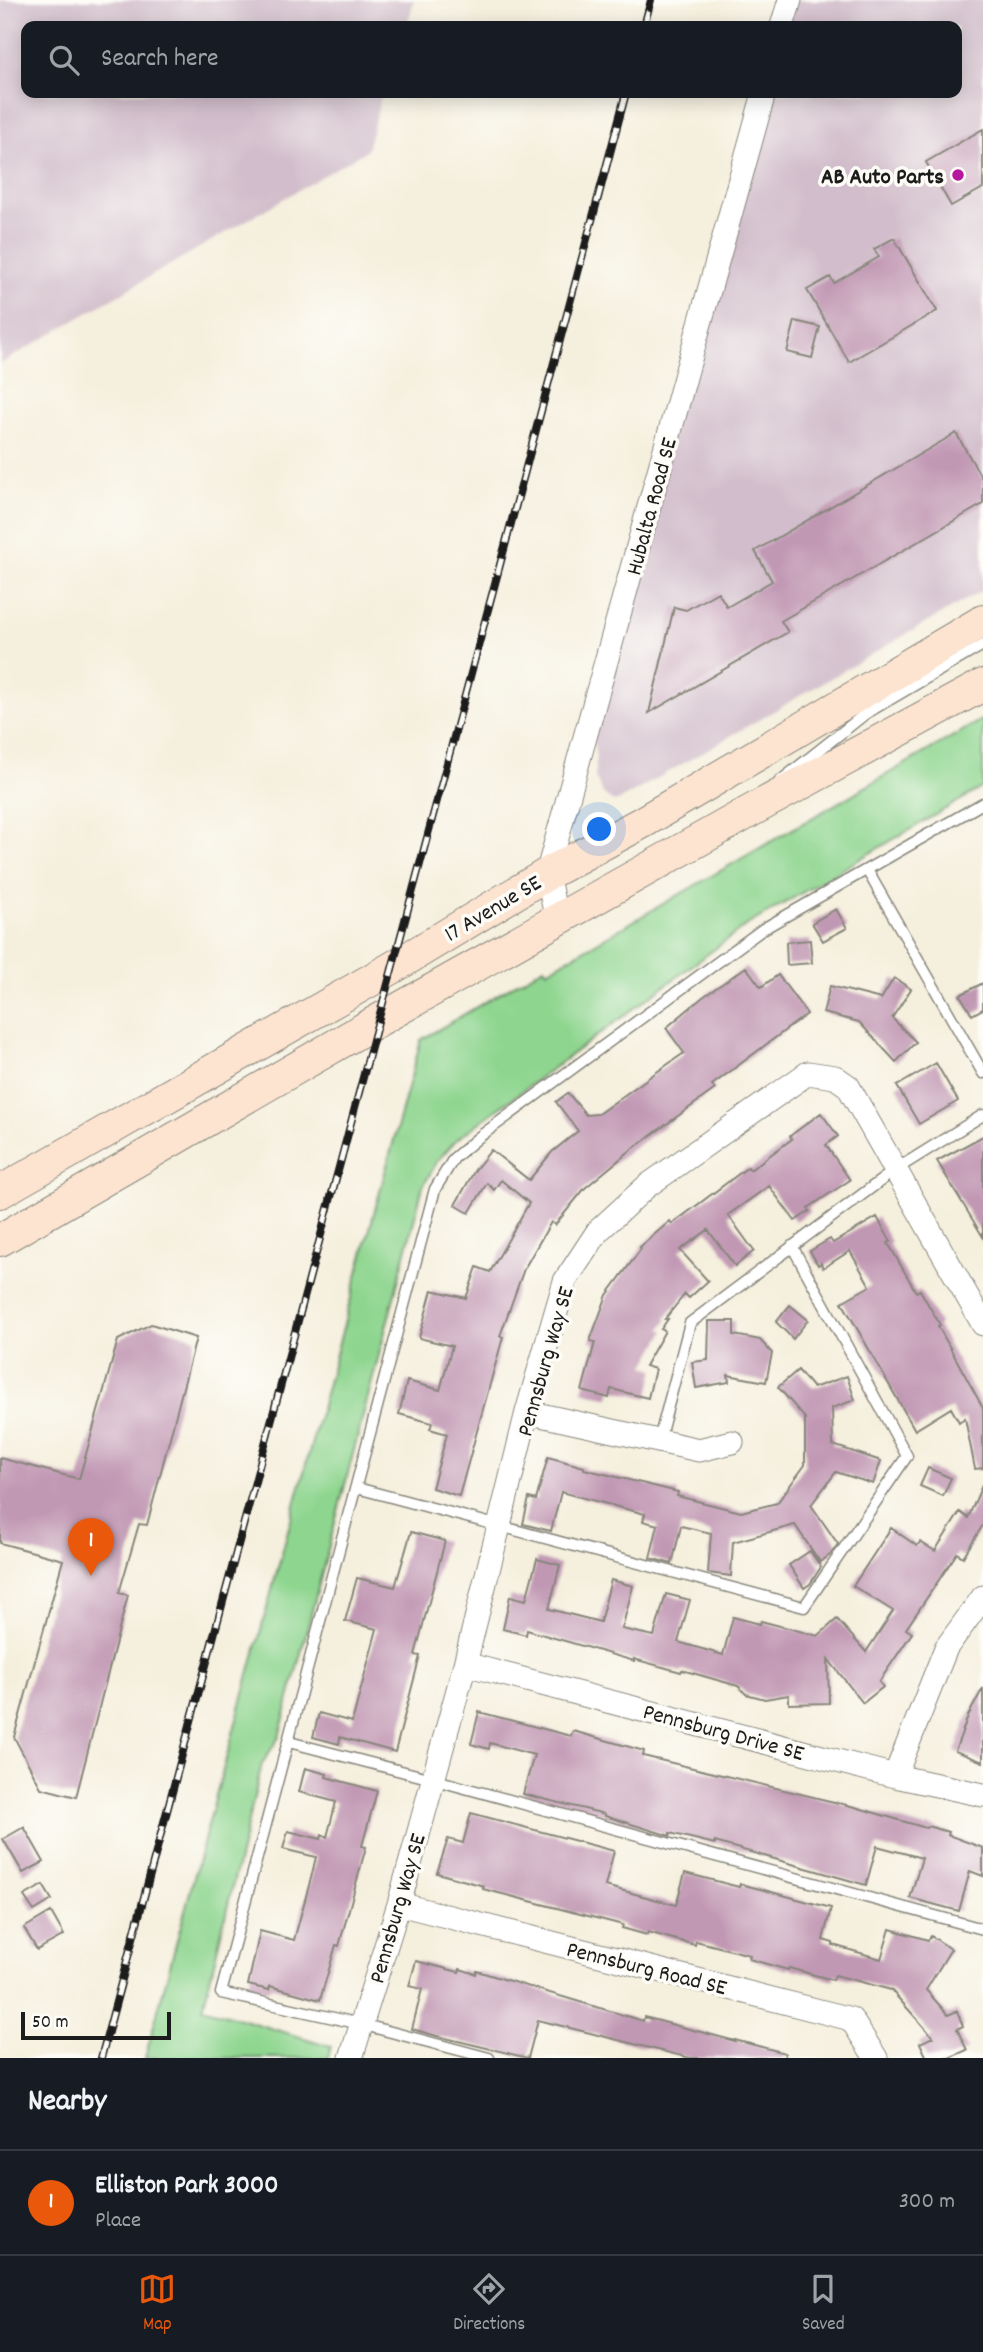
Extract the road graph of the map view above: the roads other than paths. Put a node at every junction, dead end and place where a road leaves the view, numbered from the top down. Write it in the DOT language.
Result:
graph roads {
  1 [pos="790,0"];
  2 [pos="784,21"];
  3 [pos="763,98"];
  4 [pos="983,621"];
  5 [pos="983,645"];
  6 [pos="983,685"];
  7 [pos="865,714"];
  8 [pos="826,728"];
  9 [pos="816,733"];
  10 [pos="765,749"];
  11 [pos="983,803"];
  12 [pos="756,808"];
  13 [pos="867,870"];
  14 [pos="547,874"];
  15 [pos="557,920"];
  16 [pos="983,1073"];
  17 [pos="983,1115"];
  18 [pos="895,1170"];
  19 [pos="0,1192"];
  20 [pos="0,1241"];
  21 [pos="792,1246"];
  22 [pos="983,1324"];
  23 [pos="527,1412"];
  24 [pos="659,1440"];
  25 [pos="732,1442"];
  26 [pos="357,1488"];
  27 [pos="499,1526"];
  28 [pos="983,1597"];
  29 [pos="465,1664"];
  30 [pos="289,1742"];
  31 [pos="895,1776"];
  32 [pos="432,1779"];
  33 [pos="983,1795"];
  34 [pos="399,1905"];
  35 [pos="983,1929"];
  36 [pos="362,2024"];
  37 [pos="351,2058"];
  38 [pos="489,2058"];
  39 [pos="876,2058"];
  1 -- 2 [label="street"];
  3 -- 14 [label="street, Hubalta Road SE"];
  4 -- 10 [label="main road, 17 Avenue SE"];
  5 -- 7 [label="lane"];
  6 -- 12 [label="main road, 17 Avenue SE"];
  7 -- 8 [label="lane"];
  7 -- 12 [label="lane"];
  9 -- 10 [label="lane"];
  10 -- 14 [label="main road, 17 Avenue SE"];
  11 -- 13 [label="lane"];
  12 -- 15 [label="main road, 17 Avenue SE"];
  13 -- 16 [label="lane"];
  13 -- 26 [label="lane"];
  14 -- 15 [label="street, Hubalta Road SE"];
  14 -- 19 [label="main road, 17 Avenue SE"];
  15 -- 20 [label="main road, 17 Avenue SE"];
  17 -- 18 [label="lane"];
  18 -- 21 [label="lane"];
  18 -- 22 [label="street, Pennsburg Way SE"];
  18 -- 23 [label="street, Pennsburg Way SE"];
  21 -- 24 [label="lane"];
  21 -- 27 [label="lane"];
  23 -- 24 [label="street"];
  23 -- 27 [label="street, Pennsburg Way SE"];
  24 -- 25 [label="street"];
  26 -- 27 [label="lane"];
  26 -- 30 [label="lane"];
  27 -- 29 [label="street, Pennsburg Way SE"];
  28 -- 31 [label="street"];
  29 -- 31 [label="street, Pennsburg Drive SE"];
  29 -- 32 [label="street, Pennsburg Way SE"];
  30 -- 32 [label="lane"];
  30 -- 36 [label="lane"];
  31 -- 33 [label="street, Pennsburg Drive SE"];
  32 -- 34 [label="street, Pennsburg Way SE"];
  32 -- 35 [label="lane"];
  34 -- 36 [label="street, Pennsburg Way SE"];
  34 -- 39 [label="street, Pennsburg Road SE"];
  36 -- 37 [label="street, Pennsburg Way SE"];
  36 -- 38 [label="lane"];
}
